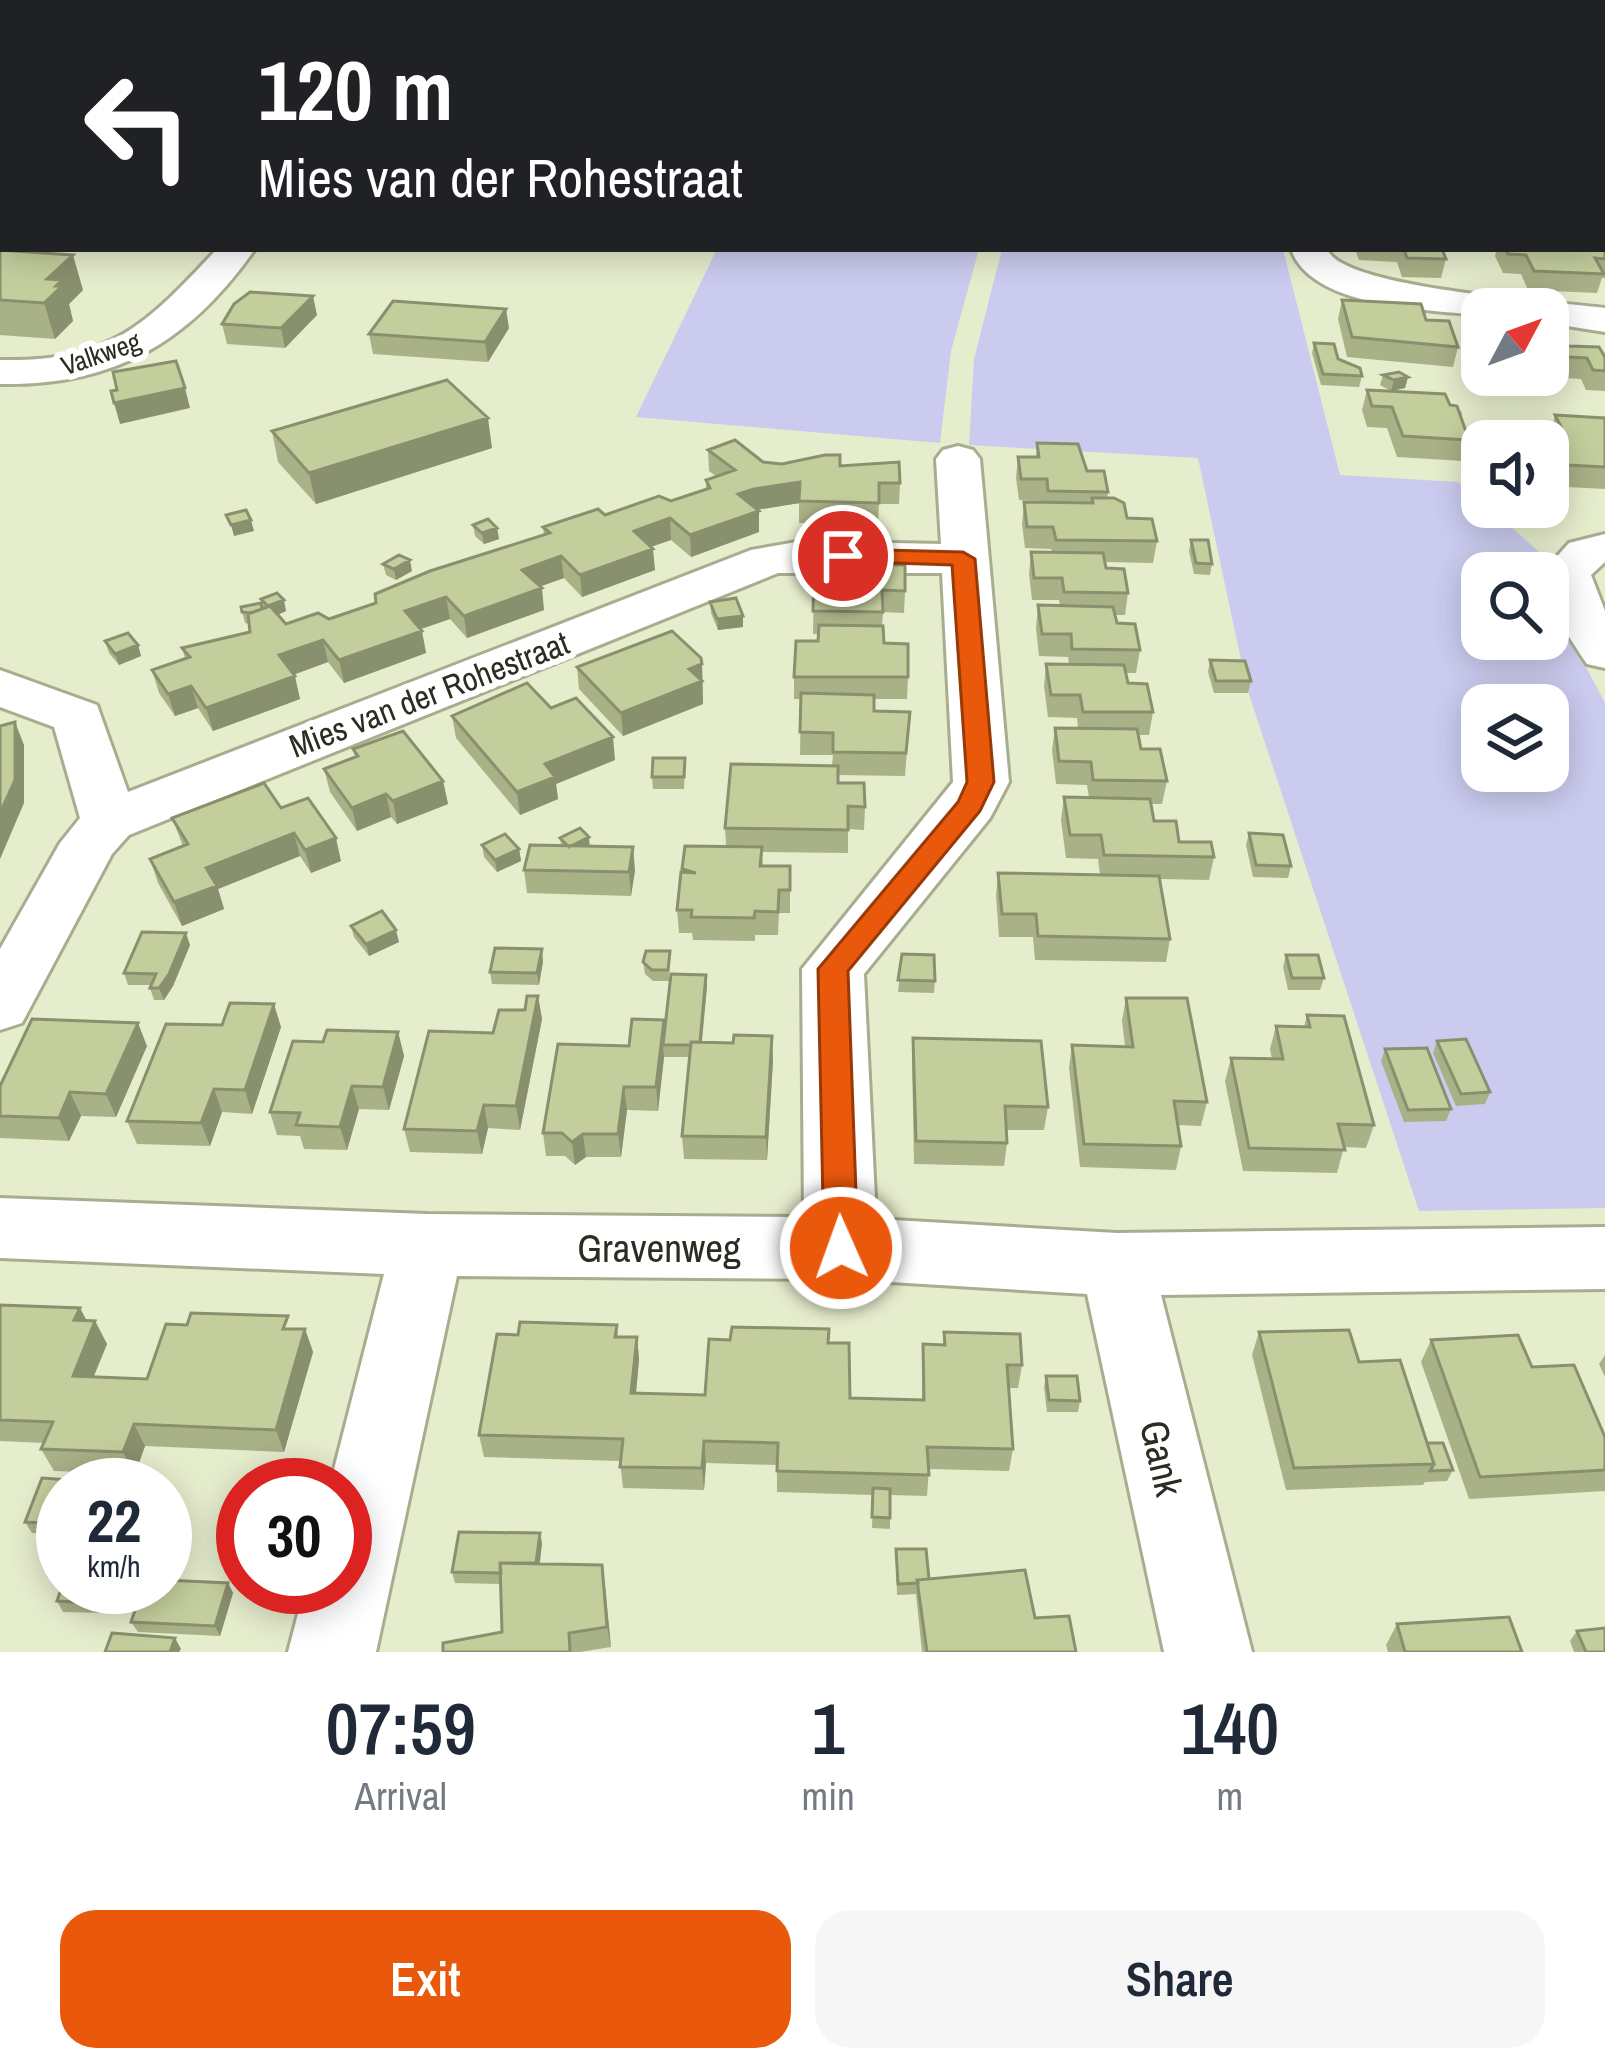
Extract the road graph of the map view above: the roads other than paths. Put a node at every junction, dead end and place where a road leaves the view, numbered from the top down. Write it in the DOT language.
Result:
graph roads {
  1 [pos="234,252"];
  2 [pos="1310,252"];
  3 [pos="1461,300"];
  4 [pos="1569,315"];
  5 [pos="1605,320"];
  6 [pos="0,372"];
  7 [pos="958,459"];
  8 [pos="1605,548"];
  9 [pos="963,559"];
  10 [pos="1605,652"];
  11 [pos="0,686"];
  12 [pos="109,822"];
  13 [pos="0,1006"];
  14 [pos="0,1228"];
  15 [pos="428,1245"];
  16 [pos="841,1248"];
  17 [pos="1605,1258"];
  18 [pos="1118,1264"];
  19 [pos="332,1652"];
  20 [pos="1208,1652"];
  1 -- 6 [label="street, Valkweg"];
  2 -- 3 [label="street"];
  4 -- 5 [label="street"];
  7 -- 9 [label="street"];
  8 -- 10 [label="street"];
  9 -- 12 [label="street, Mies van der Rohestraat"];
  9 -- 16 [label="street"];
  11 -- 12 [label="street"];
  12 -- 13 [label="street"];
  14 -- 15 [label="street, Gravenweg"];
  15 -- 16 [label="street, Gravenweg"];
  15 -- 19 [label="street"];
  16 -- 18 [label="street, Gravenweg"];
  17 -- 18 [label="street, Gravenweg"];
  18 -- 20 [label="street, Gank"];
}
